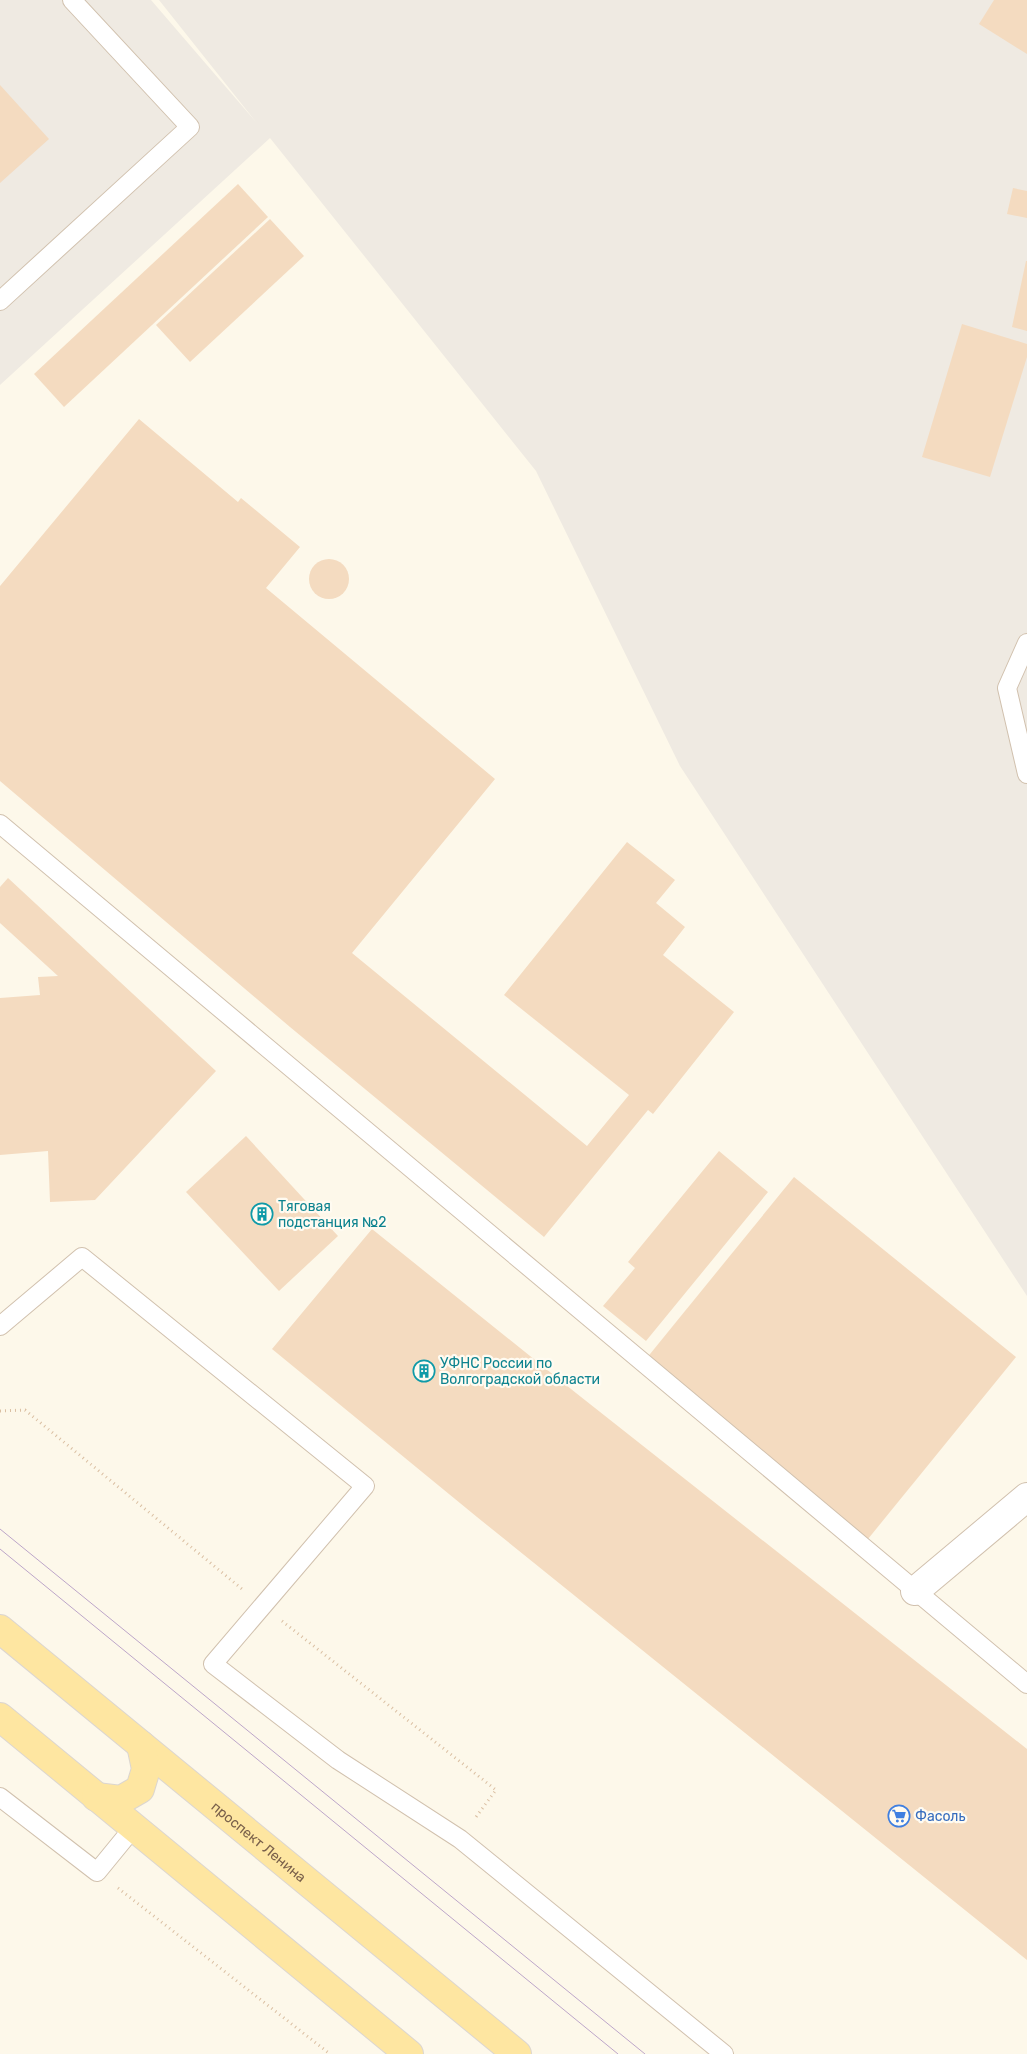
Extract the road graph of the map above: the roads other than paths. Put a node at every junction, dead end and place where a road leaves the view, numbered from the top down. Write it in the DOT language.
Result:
graph roads {
  1 [pos="72,0"];
  2 [pos="0,301"];
  3 [pos="1027,643"];
  4 [pos="1027,774"];
  5 [pos="0,824"];
  6 [pos="0,1326"];
  7 [pos="1027,1498"];
  8 [pos="916,1591"];
  9 [pos="0,1629"];
  10 [pos="1027,1684"];
  11 [pos="0,1717"];
  12 [pos="142,1746"];
  13 [pos="0,1797"];
  14 [pos="96,1797"];
  15 [pos="133,1828"];
  16 [pos="409,2054"];
  17 [pos="517,2054"];
  18 [pos="724,2054"];
  1 -- 2 [label="lane"];
  3 -- 4 [label="lane"];
  5 -- 8 [label="lane"];
  6 -- 18 [label="lane"];
  7 -- 8 [label="street"];
  8 -- 10 [label="lane"];
  9 -- 12 [label="main road, проспект Ленина"];
  11 -- 14 [label="main road"];
  12 -- 14 [label="main road"];
  12 -- 17 [label="main road, проспект Ленина"];
  13 -- 15 [label="lane"];
  14 -- 15 [label="main road"];
  15 -- 16 [label="main road"];
}
